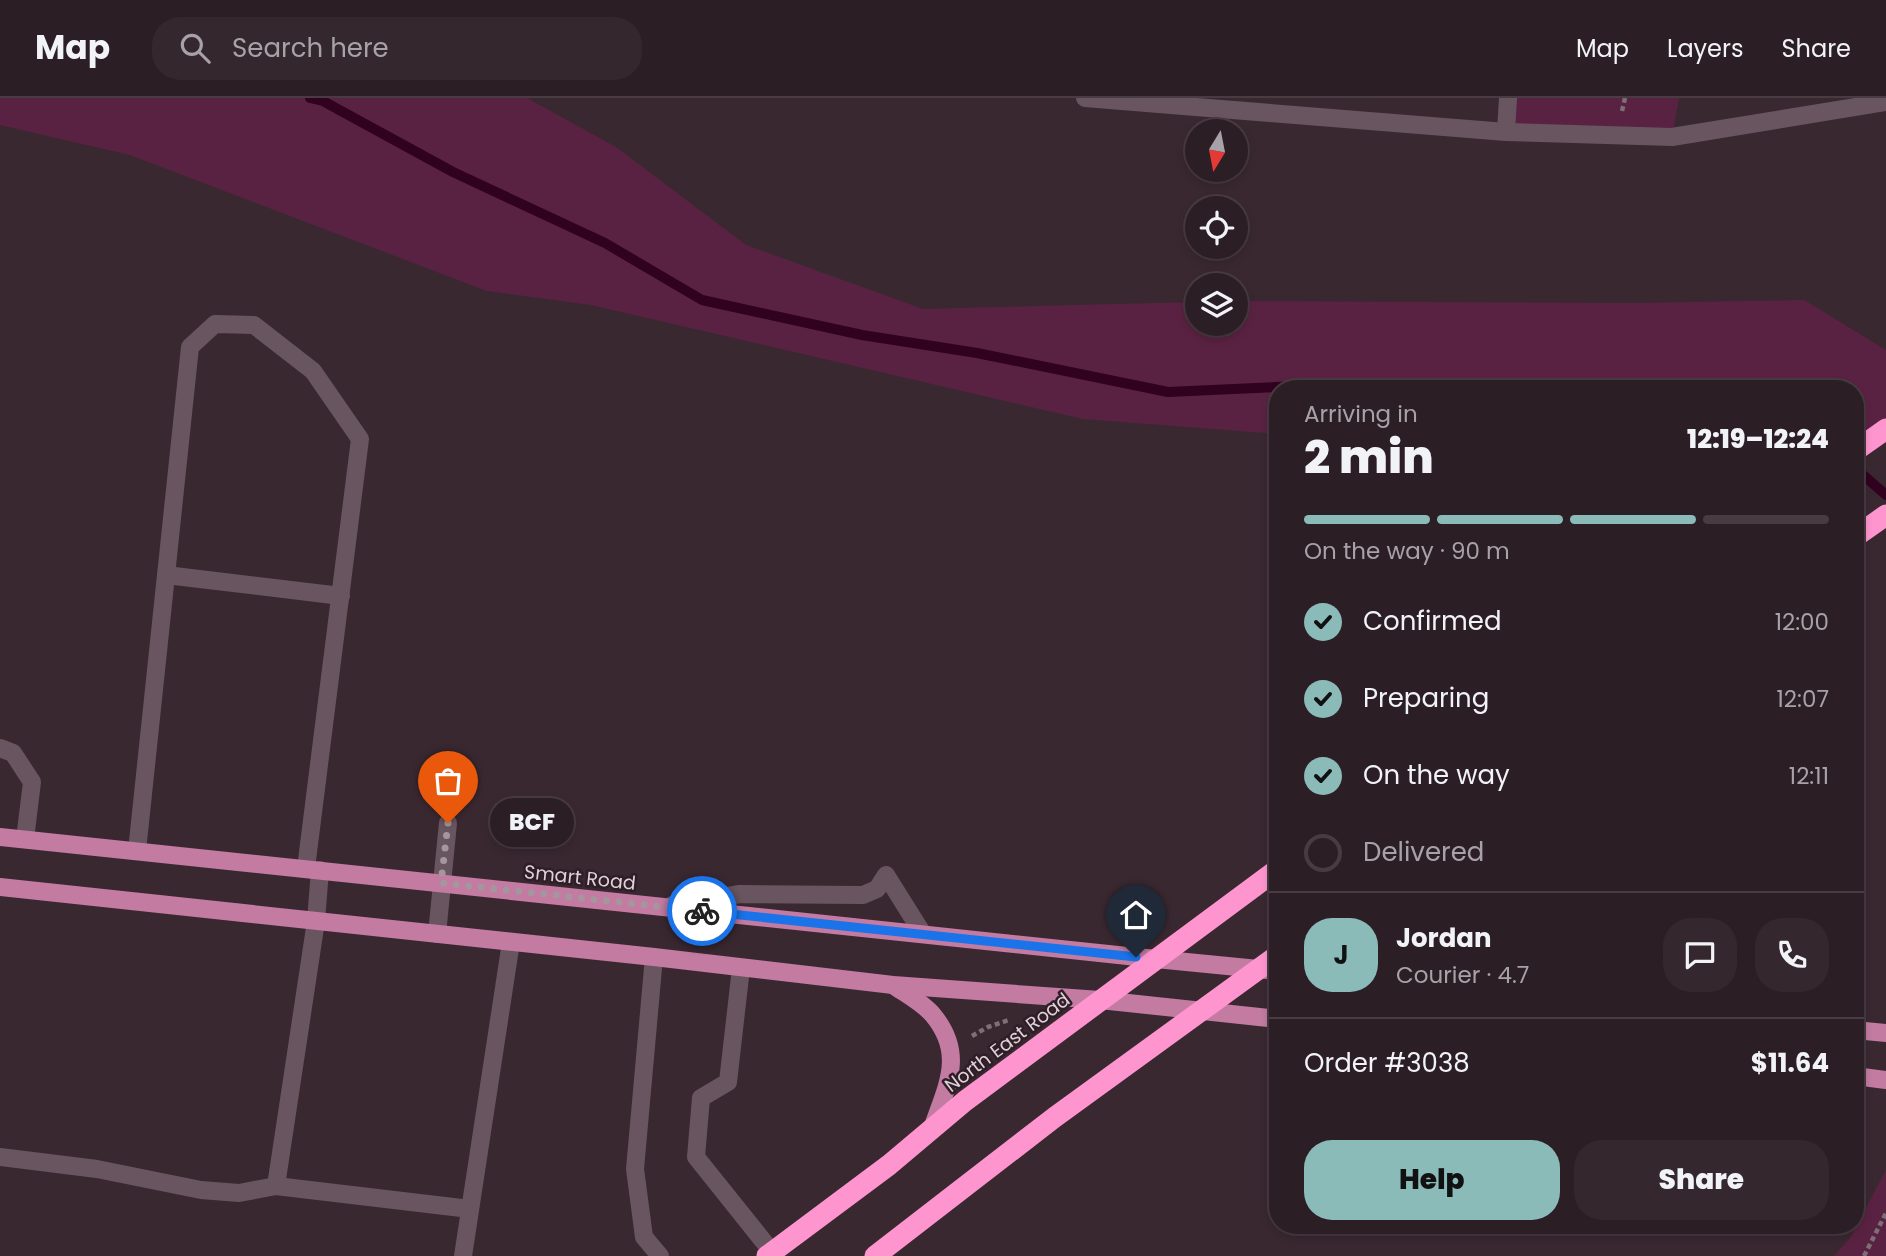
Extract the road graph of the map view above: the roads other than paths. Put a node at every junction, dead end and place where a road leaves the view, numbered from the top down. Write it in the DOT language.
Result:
graph roads {
  1 [pos="1085,98"];
  2 [pos="1508,98"];
  3 [pos="1886,102"];
  4 [pos="1506,132"];
  5 [pos="1886,429"];
  6 [pos="1864,445"];
  7 [pos="1883,517"];
  8 [pos="1864,531"];
  9 [pos="166,575"];
  10 [pos="341,596"];
  11 [pos="0,748"];
  12 [pos="448,823"];
  13 [pos="0,836"];
  14 [pos="25,839"];
  15 [pos="136,851"];
  16 [pos="313,869"];
  17 [pos="1269,876"];
  18 [pos="441,883"];
  19 [pos="0,887"];
  20 [pos="662,907"];
  21 [pos="316,921"];
  22 [pos="437,934"];
  23 [pos="923,934"];
  24 [pos="511,942"];
  25 [pos="654,957"];
  26 [pos="1156,959"];
  27 [pos="741,968"];
  28 [pos="1268,970"];
  29 [pos="893,985"];
  30 [pos="1100,1000"];
  31 [pos="1201,1011"];
  32 [pos="1269,1017"];
  33 [pos="1864,1031"];
  34 [pos="1886,1033"];
  35 [pos="1864,1077"];
  36 [pos="1886,1080"];
  37 [pos="932,1129"];
  38 [pos="0,1157"];
  39 [pos="276,1185"];
  40 [pos="470,1209"];
  41 [pos="770,1254"];
  42 [pos="463,1256"];
  43 [pos="660,1256"];
  44 [pos="875,1256"];
  1 -- 4 [label="street"];
  2 -- 4 [label="street"];
  3 -- 4 [label="street"];
  5 -- 6 [label="highway"];
  7 -- 8 [label="highway"];
  9 -- 10 [label="street"];
  9 -- 10 [label="street"];
  9 -- 15 [label="street"];
  10 -- 16 [label="street"];
  11 -- 14 [label="street"];
  12 -- 18 [label="street"];
  13 -- 14 [label="main road, Smart Road"];
  14 -- 15 [label="main road, Smart Road"];
  15 -- 16 [label="main road, Smart Road"];
  16 -- 18 [label="main road, Smart Road"];
  16 -- 21 [label="street"];
  17 -- 26 [label="highway, North East Road"];
  18 -- 20 [label="main road, Smart Road"];
  18 -- 22 [label="street"];
  19 -- 21 [label="main road"];
  20 -- 23 [label="main road, Smart Road"];
  20 -- 23 [label="street"];
  21 -- 22 [label="main road"];
  21 -- 39 [label="street"];
  22 -- 24 [label="main road"];
  23 -- 26 [label="main road, Smart Road"];
  24 -- 25 [label="main road"];
  24 -- 40 [label="street"];
  25 -- 27 [label="main road"];
  25 -- 43 [label="street"];
  26 -- 28 [label="main road, Smart Road"];
  26 -- 30 [label="highway, North East Road"];
  27 -- 29 [label="main road"];
  27 -- 41 [label="street"];
  28 -- 31 [label="highway"];
  29 -- 30 [label="main road"];
  29 -- 37 [label="main road"];
  30 -- 31 [label="main road"];
  30 -- 37 [label="highway, North East Road"];
  31 -- 32 [label="main road"];
  31 -- 44 [label="highway"];
  33 -- 34 [label="main road"];
  35 -- 36 [label="main road"];
  37 -- 41 [label="highway, North East Road"];
  38 -- 39 [label="street"];
  39 -- 40 [label="street"];
  40 -- 42 [label="street"];
}
